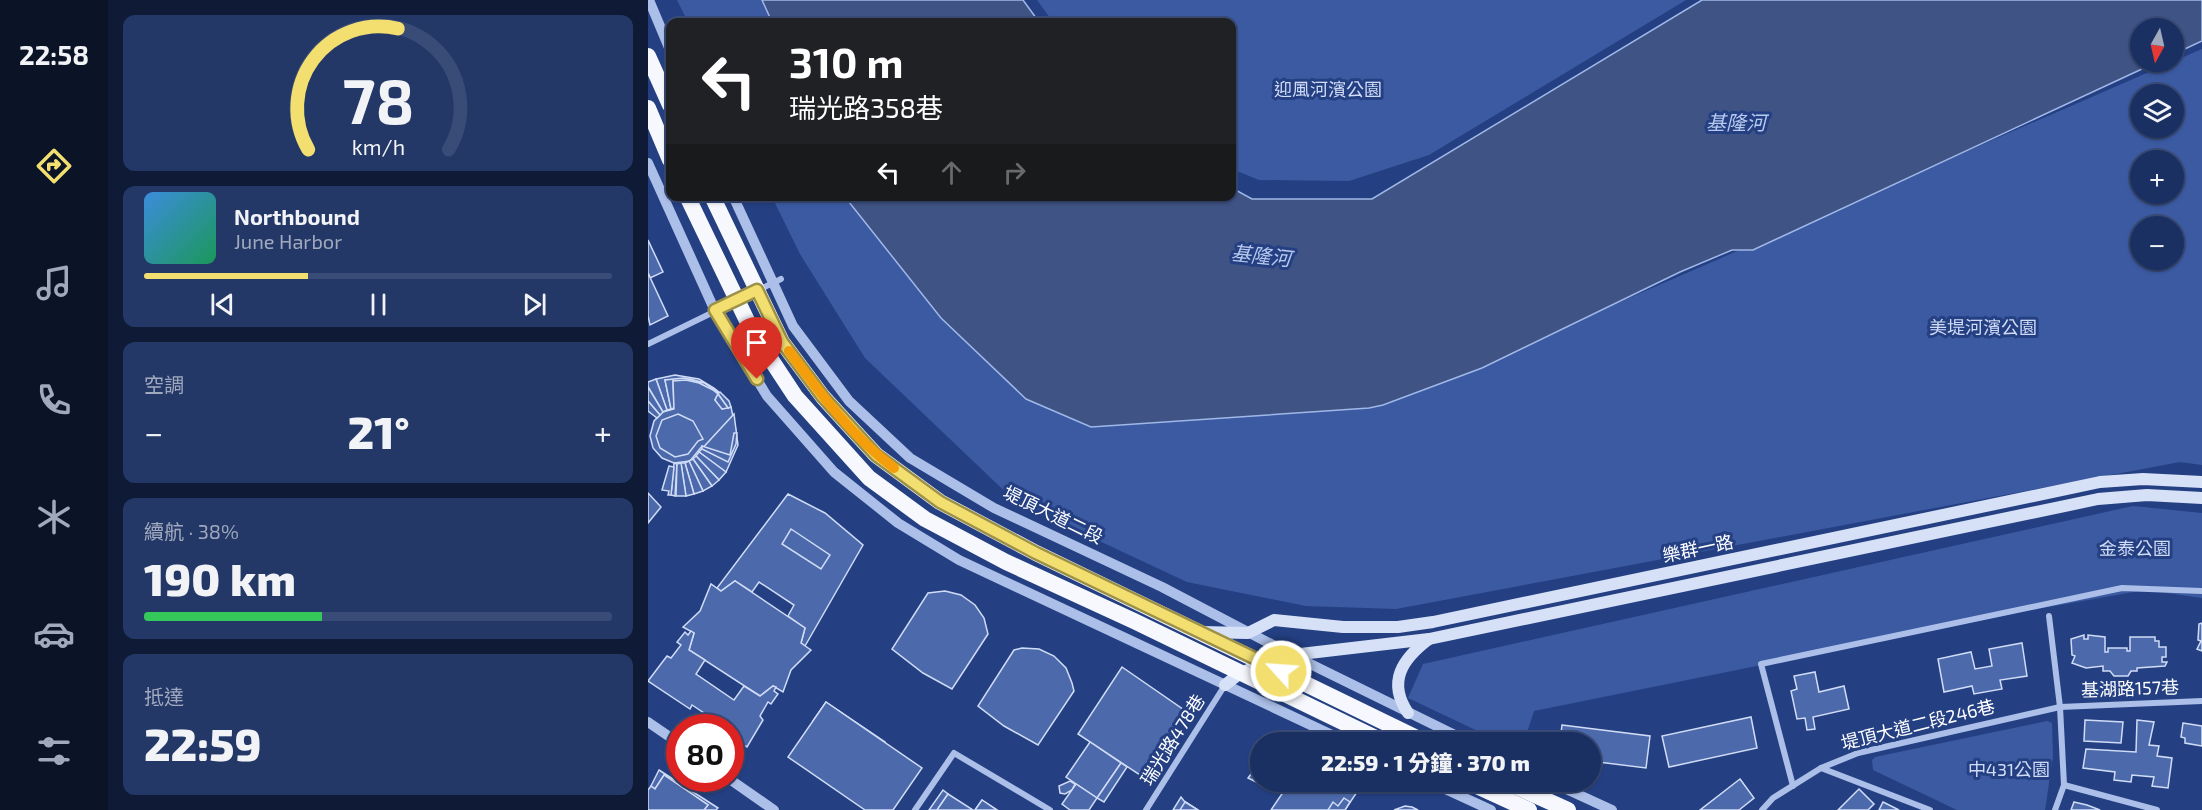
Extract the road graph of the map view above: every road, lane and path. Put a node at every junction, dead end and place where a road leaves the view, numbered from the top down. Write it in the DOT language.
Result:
graph roads {
  1 [pos="649,0"];
  2 [pos="666,40"];
  3 [pos="648,56"];
  4 [pos="666,96"];
  5 [pos="648,108"];
  6 [pos="666,151"];
  7 [pos="648,163"];
  8 [pos="689,201"];
  9 [pos="715,201"];
  10 [pos="735,201"];
  11 [pos="770,284"];
  12 [pos="737,300"];
  13 [pos="715,310"];
  14 [pos="648,344"];
  15 [pos="2202,482"];
  16 [pos="2202,498"];
  17 [pos="2202,591"];
  18 [pos="2049,616"];
  19 [pos="1201,632"];
  20 [pos="1248,633"];
  21 [pos="1429,639"];
  22 [pos="1292,656"];
  23 [pos="1264,663"];
  24 [pos="1239,674"];
  25 [pos="1225,685"];
  26 [pos="2202,701"];
  27 [pos="2060,707"];
  28 [pos="1408,713"];
  29 [pos="648,722"];
  30 [pos="1326,732"];
  31 [pos="1363,732"];
  32 [pos="1405,732"];
  33 [pos="1448,732"];
  34 [pos="666,734"];
  35 [pos="1821,768"];
  36 [pos="2064,785"];
  37 [pos="1793,786"];
  38 [pos="744,789"];
  39 [pos="1452,792"];
  40 [pos="1490,792"];
  41 [pos="1528,792"];
  42 [pos="1573,792"];
  43 [pos="774,810"];
  44 [pos="915,810"];
  45 [pos="1050,810"];
  46 [pos="1146,810"];
  47 [pos="1491,810"];
  48 [pos="1529,810"];
  49 [pos="1568,810"];
  50 [pos="1612,810"];
  51 [pos="1762,810"];
  52 [pos="1930,810"];
  53 [pos="2055,810"];
  54 [pos="2157,810"];
  1 -- 2 [label="street"];
  3 -- 4 [label="highway"];
  5 -- 6 [label="highway"];
  7 -- 13 [label="street"];
  8 -- 12 [label="highway"];
  9 -- 11 [label="highway, 堤頂大道二段"];
  10 -- 11 [label="street, 堤頂大道二段"];
  11 -- 12 [label="street"];
  11 -- 19 [label="highway, 堤頂大道二段"];
  11 -- 20 [label="street, 堤頂大道二段"];
  12 -- 13 [label="street"];
  12 -- 24 [label="highway"];
  13 -- 14 [label="street"];
  13 -- 25 [label="street"];
  15 -- 20 [label="main road, 樂群一路"];
  16 -- 21 [label="main road, 樂群一路"];
  17 -- 37 [label="street"];
  18 -- 27 [label="street"];
  19 -- 20 [label="main road, 樂群一路"];
  19 -- 23 [label="highway, 堤頂大道二段"];
  20 -- 22 [label="street, 堤頂大道二段"];
  21 -- 22 [label="main road, 樂群一路"];
  21 -- 28 [label="main road"];
  22 -- 23 [label="main road, 樂群一路"];
  22 -- 28 [label="street, 堤頂大道二段"];
  23 -- 24 [label="main road, 樂群一路"];
  23 -- 32 [label="highway, 堤頂大道二段"];
  24 -- 25 [label="main road, 樂群一路"];
  24 -- 31 [label="highway"];
  25 -- 30 [label="street"];
  25 -- 46 [label="street, 瑞光路478巷"];
  26 -- 27 [label="street, 基湖路157巷"];
  27 -- 35 [label="street, 堤頂大道二段246巷"];
  27 -- 36 [label="street"];
  28 -- 33 [label="street, 堤頂大道二段"];
  29 -- 34 [label="street"];
  35 -- 37 [label="street, 堤頂大道二段246巷"];
  35 -- 52 [label="street"];
  36 -- 53 [label="street"];
  36 -- 54 [label="street"];
  37 -- 51 [label="street, 堤頂大道二段246巷"];
  38 -- 43 [label="street"];
  39 -- 47 [label="street"];
  40 -- 48 [label="highway"];
  41 -- 49 [label="highway"];
  42 -- 50 [label="street"];
  44 -- 45 [label="street"];
}
